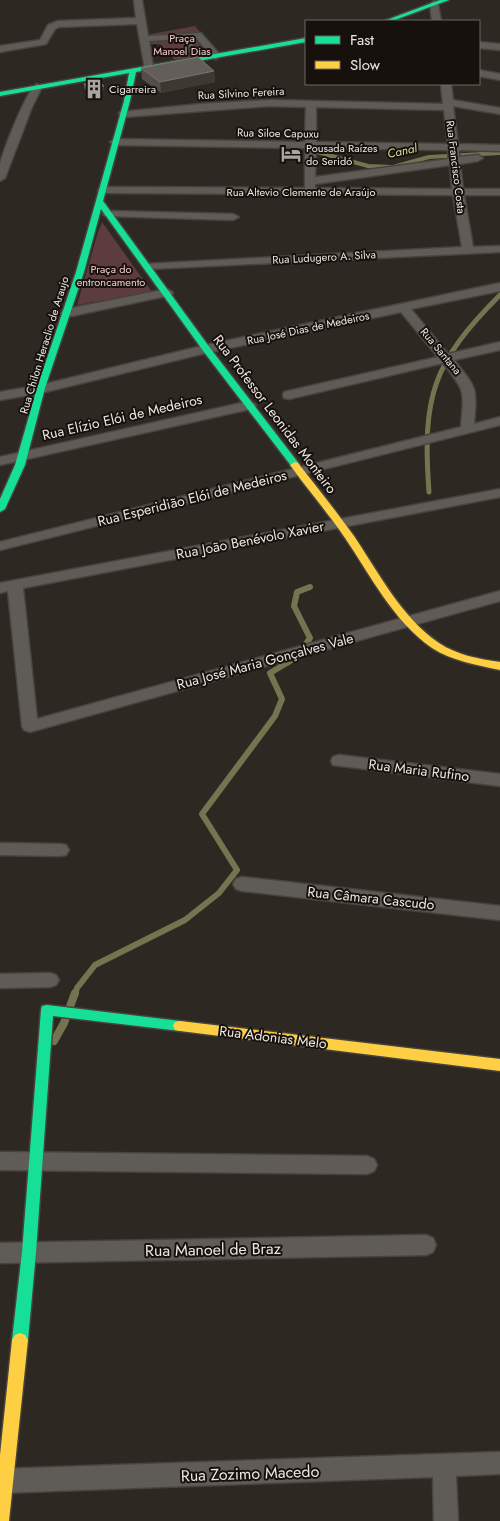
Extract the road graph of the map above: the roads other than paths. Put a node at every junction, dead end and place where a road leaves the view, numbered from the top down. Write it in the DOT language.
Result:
graph roads {
  1 [pos="138,0"];
  2 [pos="446,0"];
  3 [pos="434,4"];
  4 [pos="390,20"];
  5 [pos="437,20"];
  6 [pos="140,21"];
  7 [pos="181,36"];
  8 [pos="143,39"];
  9 [pos="303,42"];
  10 [pos="480,45"];
  11 [pos="500,47"];
  12 [pos="0,49"];
  13 [pos="216,56"];
  14 [pos="199,59"];
  15 [pos="148,67"];
  16 [pos="133,70"];
  17 [pos="480,73"];
  18 [pos="500,77"];
  19 [pos="446,85"];
  20 [pos="37,87"];
  21 [pos="0,94"];
  22 [pos="311,103"];
  23 [pos="448,104"];
  24 [pos="500,111"];
  25 [pos="124,114"];
  26 [pos="115,142"];
  27 [pos="310,146"];
  28 [pos="454,148"];
  29 [pos="500,148"];
  30 [pos="500,157"];
  31 [pos="455,160"];
  32 [pos="0,178"];
  33 [pos="310,187"];
  34 [pos="103,190"];
  35 [pos="458,192"];
  36 [pos="500,192"];
  37 [pos="101,203"];
  38 [pos="109,214"];
  39 [pos="233,217"];
  40 [pos="500,249"];
  41 [pos="468,251"];
  42 [pos="148,266"];
  43 [pos="500,287"];
  44 [pos="168,294"];
  45 [pos="404,308"];
  46 [pos="67,313"];
  47 [pos="500,346"];
  48 [pos="206,349"];
  49 [pos="446,359"];
  50 [pos="41,389"];
  51 [pos="289,395"];
  52 [pos="0,396"];
  53 [pos="250,405"];
  54 [pos="500,421"];
  55 [pos="467,429"];
  56 [pos="24,456"];
  57 [pos="0,461"];
  58 [pos="299,471"];
  59 [pos="500,493"];
  60 [pos="0,509"];
  61 [pos="339,523"];
  62 [pos="0,546"];
  63 [pos="15,585"];
  64 [pos="0,588"];
  65 [pos="500,596"];
  66 [pos="409,621"];
  67 [pos="500,666"];
  68 [pos="339,761"];
  69 [pos="500,780"];
  70 [pos="0,849"];
  71 [pos="60,850"];
  72 [pos="242,884"];
  73 [pos="500,912"];
  74 [pos="50,980"];
  75 [pos="0,981"];
  76 [pos="500,1064"];
  77 [pos="0,1161"];
  78 [pos="36,1161"];
  79 [pos="367,1165"];
  80 [pos="426,1245"];
  81 [pos="29,1252"];
  82 [pos="0,1253"];
  83 [pos="500,1463"];
  84 [pos="444,1466"];
  85 [pos="3,1481"];
  86 [pos="1,1521"];
  87 [pos="446,1521"];
  1 -- 6 [label="street"];
  2 -- 3 [label="main road"];
  3 -- 4 [label="main road"];
  3 -- 5 [label="street"];
  6 -- 8 [label="street"];
  6 -- 12 [label="street"];
  7 -- 8 [label="street"];
  7 -- 13 [label="street"];
  7 -- 14 [label="street"];
  8 -- 15 [label="street"];
  9 -- 13 [label="main road"];
  10 -- 11 [label="street"];
  13 -- 14 [label="main road"];
  14 -- 15 [label="main road"];
  15 -- 16 [label="main road"];
  16 -- 20 [label="main road"];
  16 -- 25 [label="main road, Rua Chilon Heraclio de Araujo"];
  17 -- 18 [label="street"];
  19 -- 23 [label="street, Rua Francisco Costa"];
  20 -- 21 [label="main road"];
  20 -- 32 [label="street"];
  22 -- 23 [label="street, Rua Silvino Fereira"];
  22 -- 25 [label="street, Rua Silvino Fereira"];
  22 -- 27 [label="street"];
  23 -- 24 [label="street, Rua Silvino Fereira"];
  23 -- 28 [label="street, Rua Francisco Costa"];
  25 -- 26 [label="main road, Rua Chilon Heraclio de Araujo"];
  26 -- 27 [label="street, Rua Siloe Capuxu"];
  26 -- 34 [label="main road, Rua Chilon Heraclio de Araujo"];
  27 -- 28 [label="street, Rua Siloe Capuxu"];
  27 -- 33 [label="street"];
  28 -- 29 [label="street, Rua Siloe Capuxu"];
  28 -- 31 [label="street, Rua Francisco Costa"];
  30 -- 31 [label="street"];
  31 -- 33 [label="street"];
  31 -- 35 [label="street, Rua Francisco Costa"];
  33 -- 34 [label="street, Rua Altevio Clemente de Araújo"];
  33 -- 35 [label="street, Rua Altevio Clemente de Araújo"];
  34 -- 37 [label="main road, Rua Chilon Heraclio de Araujo"];
  35 -- 36 [label="street, Rua Altevio Clemente de Araújo"];
  35 -- 41 [label="street, Rua Francisco Costa"];
  37 -- 38 [label="main road, Rua Professor Leonidas Monteiro"];
  37 -- 46 [label="main road, Rua Chilon Heraclio de Araujo"];
  38 -- 39 [label="street"];
  38 -- 42 [label="main road, Rua Professor Leonidas Monteiro"];
  40 -- 41 [label="street, Rua Ludugero A. Silva"];
  41 -- 42 [label="street, Rua Ludugero A. Silva"];
  42 -- 44 [label="main road, Rua Professor Leonidas Monteiro"];
  43 -- 45 [label="street, Rua José Dias de Medeiros"];
  44 -- 46 [label="street"];
  44 -- 48 [label="main road, Rua Professor Leonidas Monteiro"];
  45 -- 48 [label="street, Rua José Dias de Medeiros"];
  45 -- 49 [label="street, Rua Santana"];
  46 -- 50 [label="main road, Rua Chilon Heraclio de Araujo"];
  47 -- 49 [label="street"];
  48 -- 50 [label="street, Rua José Dias de Medeiros"];
  48 -- 53 [label="main road, Rua Professor Leonidas Monteiro"];
  49 -- 51 [label="street"];
  49 -- 55 [label="street, Rua Santana"];
  50 -- 52 [label="street, Rua José Dias de Medeiros"];
  50 -- 56 [label="main road, Rua Chilon Heraclio de Araujo"];
  53 -- 56 [label="street, Rua Elízio Elói de Medeiros"];
  53 -- 58 [label="main road, Rua Professor Leonidas Monteiro"];
  54 -- 55 [label="street, Rua Esperidião Elói de Medeiros"];
  55 -- 58 [label="street, Rua Esperidião Elói de Medeiros"];
  56 -- 57 [label="street, Rua Elízio Elói de Medeiros"];
  56 -- 60 [label="main road, Rua Chilon Heraclio de Araujo"];
  58 -- 61 [label="main road, Rua Professor Leonidas Monteiro"];
  58 -- 62 [label="street, Rua Esperidião Elói de Medeiros"];
  59 -- 61 [label="street, Rua João Benévolo Xavier"];
  61 -- 63 [label="street, Rua João Benévolo Xavier"];
  61 -- 66 [label="main road, Rua Professor Leonidas Monteiro"];
  63 -- 64 [label="street, Rua João Benévolo Xavier"];
  63 -- 66 [label="street, Rua José Maria Gonçalves Vale"];
  65 -- 66 [label="street, Rua José Maria Gonçalves Vale"];
  66 -- 67 [label="main road, Rua Professor Leonidas Monteiro"];
  68 -- 69 [label="street, Rua Maria Rufino"];
  70 -- 71 [label="street"];
  72 -- 73 [label="street, Rua Câmara Cascudo"];
  74 -- 75 [label="street"];
  76 -- 78 [label="main road, Rua Adonias Melo"];
  77 -- 78 [label="street"];
  78 -- 79 [label="street"];
  78 -- 81 [label="main road"];
  80 -- 81 [label="street, Rua Manoel de Braz"];
  81 -- 82 [label="street, Rua Manoel de Braz"];
  81 -- 85 [label="main road"];
  83 -- 84 [label="street, Rua Zozimo Macedo"];
  84 -- 85 [label="street, Rua Zozimo Macedo"];
  84 -- 87 [label="street"];
  85 -- 86 [label="main road"];
}
